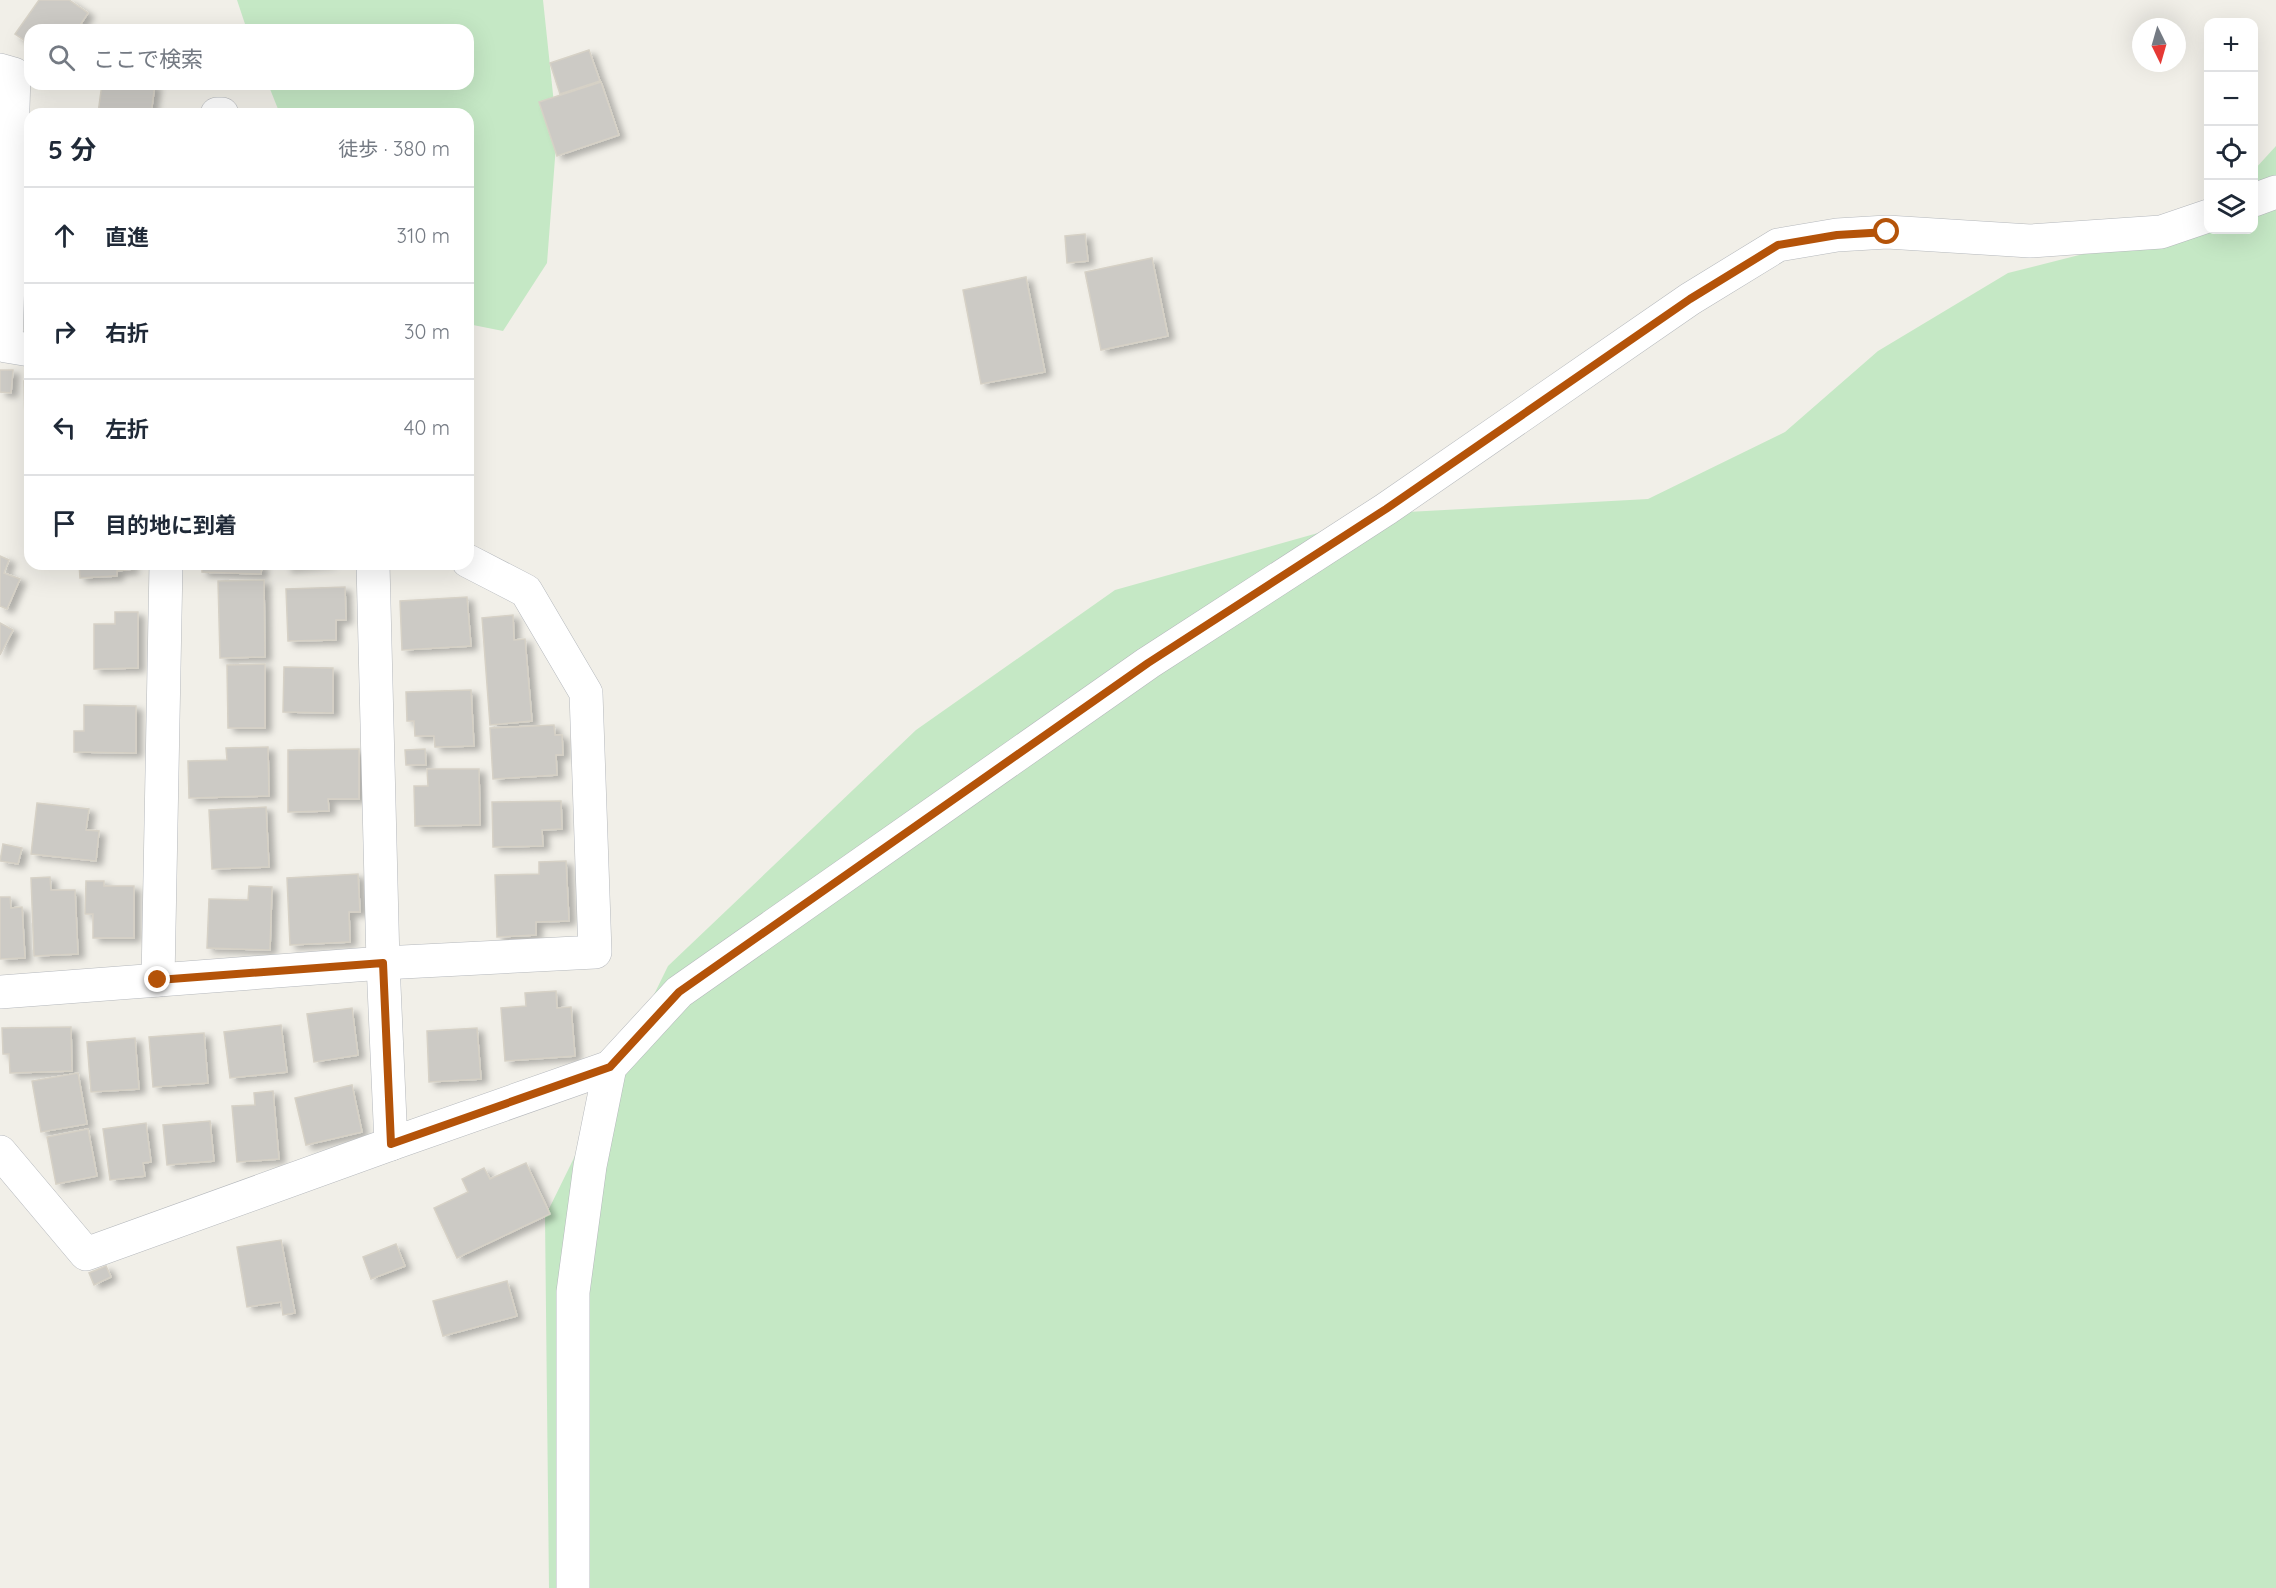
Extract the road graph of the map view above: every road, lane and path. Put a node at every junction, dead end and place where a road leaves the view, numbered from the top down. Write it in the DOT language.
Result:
graph roads {
  1 [pos="0,70"];
  2 [pos="2276,192"];
  3 [pos="2258,198"];
  4 [pos="2204,217"];
  5 [pos="24,349"];
  6 [pos="474,564"];
  7 [pos="166,570"];
  8 [pos="373,570"];
  9 [pos="383,963"];
  10 [pos="158,980"];
  11 [pos="0,992"];
  12 [pos="610,1067"];
  13 [pos="391,1144"];
  14 [pos="0,1152"];
  15 [pos="573,1588"];
  1 -- 5 [label="street"];
  2 -- 3 [label="street"];
  4 -- 12 [label="street"];
  6 -- 9 [label="street"];
  7 -- 10 [label="street"];
  8 -- 9 [label="street"];
  9 -- 10 [label="street"];
  9 -- 13 [label="street"];
  10 -- 11 [label="street"];
  12 -- 13 [label="street"];
  12 -- 15 [label="street"];
  13 -- 14 [label="street"];
}
